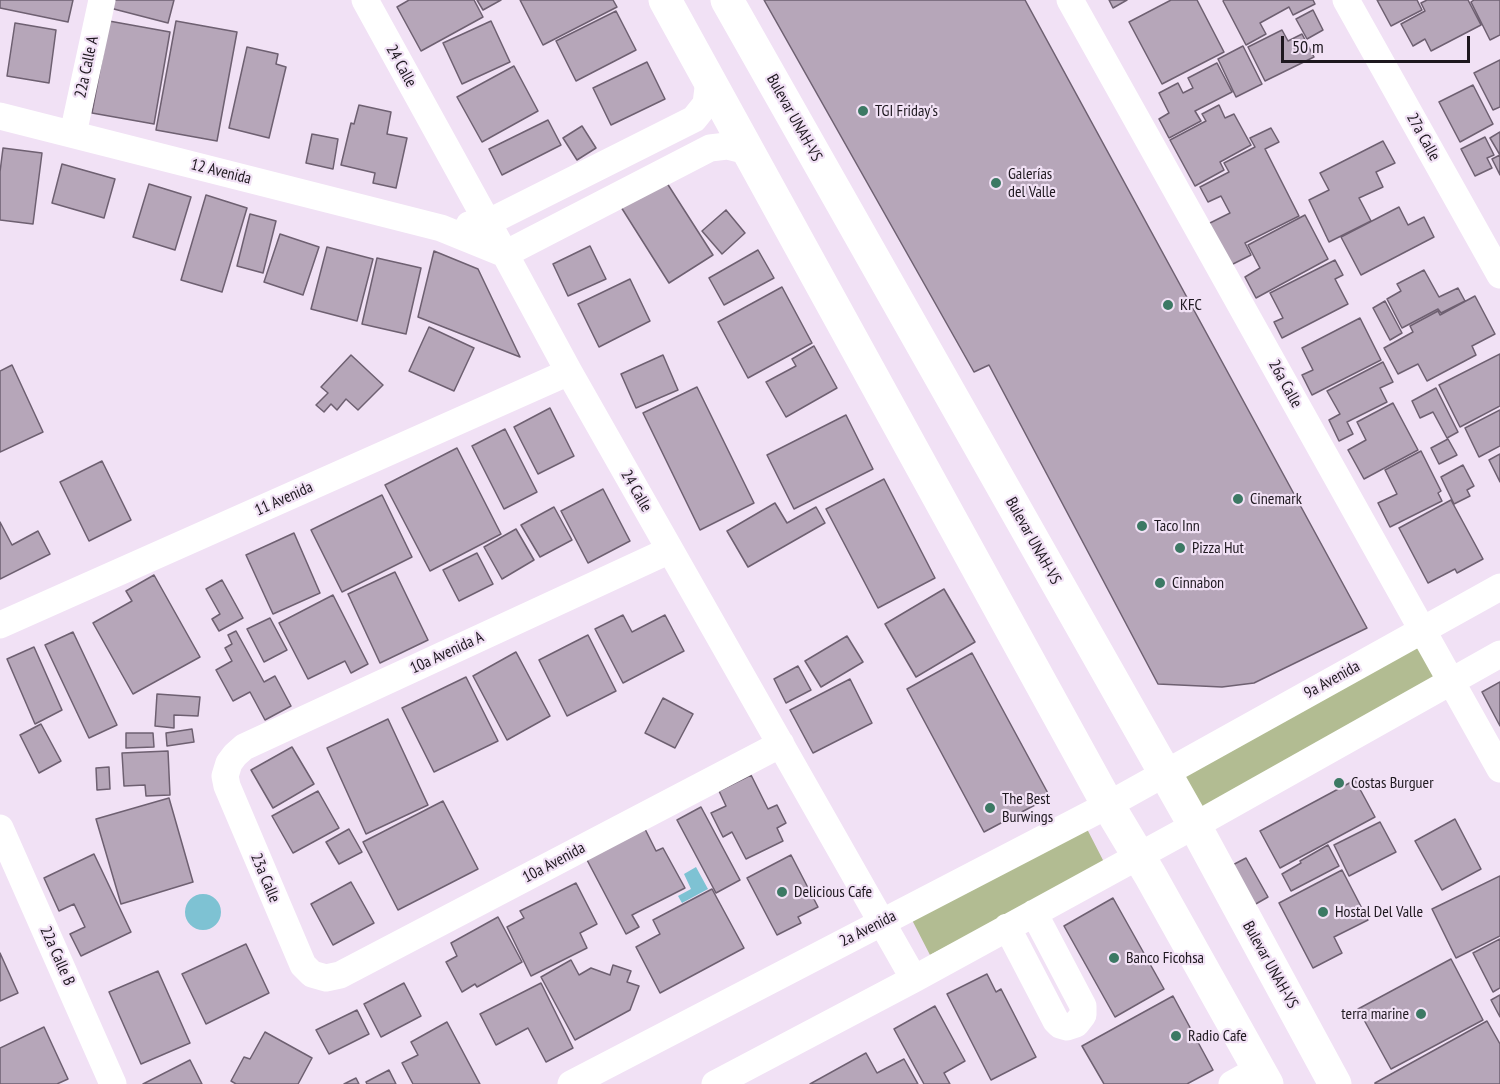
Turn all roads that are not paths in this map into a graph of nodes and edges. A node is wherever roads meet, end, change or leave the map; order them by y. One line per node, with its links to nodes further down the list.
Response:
1 (102, 0): 9 (street, 22a Calle A)
2 (364, 0): 11 (street, 24 Calle)
3 (665, 0): 7 (main road)
4 (727, 0): 25 (main road, Bulevar UNAH-VS)
5 (1070, 0): 19 (street, 26a Calle)
6 (1346, 0): 14 (street, 27a Calle)
7 (709, 80): 10 (main road); 11 (street, 12 Avenida)
8 (0, 116): 9 (street, 12 Avenida)
9 (73, 134): 12 (street, 12 Avenida)
10 (747, 151): 13 (street); 26 (main road)
11 (487, 223): 12 (street, 12 Avenida); 13 (street, 24 Calle)
12 (441, 228): 13 (street, 12 Avenida)
13 (505, 254): 15 (street, 24 Calle)
14 (1500, 275)
15 (569, 372): 16 (street, 24 Calle); 18 (street, 11 Avenida)
16 (670, 550): 22 (street, 24 Calle); 23 (street, 10a Avenida A)
17 (1500, 587): 19 (street, 9a Avenida)
18 (0, 625)
19 (1423, 630): 21 (street, 26a Calle); 25 (street, 9a Avenida)
20 (1500, 654): 21 (street)
21 (1452, 681): 24 (street, 26a Calle); 27 (street)
22 (781, 744): 31 (street, 24 Calle); 33 (street, 10a Avenida)
23 (229, 763): 33 (street, 23a Calle)
24 (1500, 769)
25 (1165, 773): 26 (street, 2a Avenida); 27 (main road, Bulevar UNAH-VS)
26 (1108, 805): 29 (main road); 31 (street, 2a Avenida)
27 (1195, 826): 29 (street); 39 (main road, Bulevar UNAH-VS)
28 (0, 828): 36 (street, 22a Calle B)
29 (1138, 856): 30 (street); 35 (main road)
30 (1034, 913): 32 (street); 32 (street)
31 (882, 922): 34 (street, 24 Calle); 37 (street, 2a Avenida)
32 (1007, 927): 34 (street)
33 (326, 978)
34 (914, 979): 38 (street)
35 (1252, 1079)
36 (113, 1084)
37 (572, 1084)
38 (716, 1084)
39 (1335, 1084)

